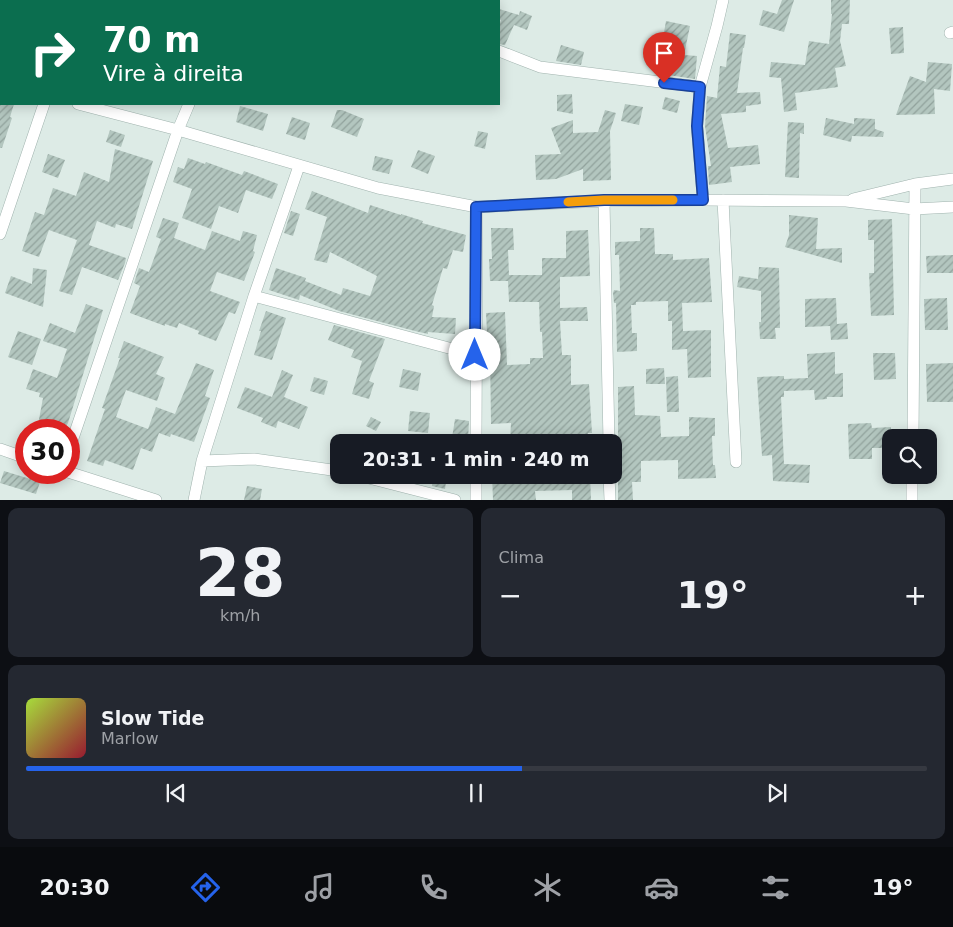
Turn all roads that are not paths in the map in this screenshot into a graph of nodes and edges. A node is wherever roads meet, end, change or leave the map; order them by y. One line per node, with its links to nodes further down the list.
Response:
1 (723, 0): 3 (street)
2 (500, 51): 3 (street)
3 (700, 87): 12 (street)
4 (44, 105): 18 (street)
5 (82, 105): 7 (street)
6 (189, 105): 7 (street)
7 (178, 130): 8 (street); 21 (street)
8 (299, 166): 15 (street); 19 (street)
9 (953, 180): 10 (street)
10 (916, 184): 14 (street); 17 (street)
11 (604, 200): 12 (street); 15 (street); 24 (street)
12 (703, 200): 13 (street)
13 (723, 200): 14 (street); 28 (street)
14 (846, 201): 17 (street)
15 (476, 207): 20 (street)
16 (953, 207): 17 (street)
17 (914, 209): 22 (street)
18 (0, 234)
19 (254, 296): 20 (street); 27 (street)
20 (475, 355): 23 (street)
21 (80, 419)
22 (913, 429)
23 (476, 434)
24 (609, 434)
25 (0, 449): 26 (street)
26 (15, 454)
27 (202, 461): 29 (street); 36 (street)
28 (736, 462)
29 (330, 470)
30 (80, 476): 35 (street)
31 (399, 484): 37 (street)
32 (476, 484): 38 (street)
33 (609, 484): 39 (street)
34 (912, 484): 40 (street)
35 (156, 500)
36 (194, 500)
37 (455, 500)
38 (476, 500)
39 (610, 500)
40 (912, 500)

